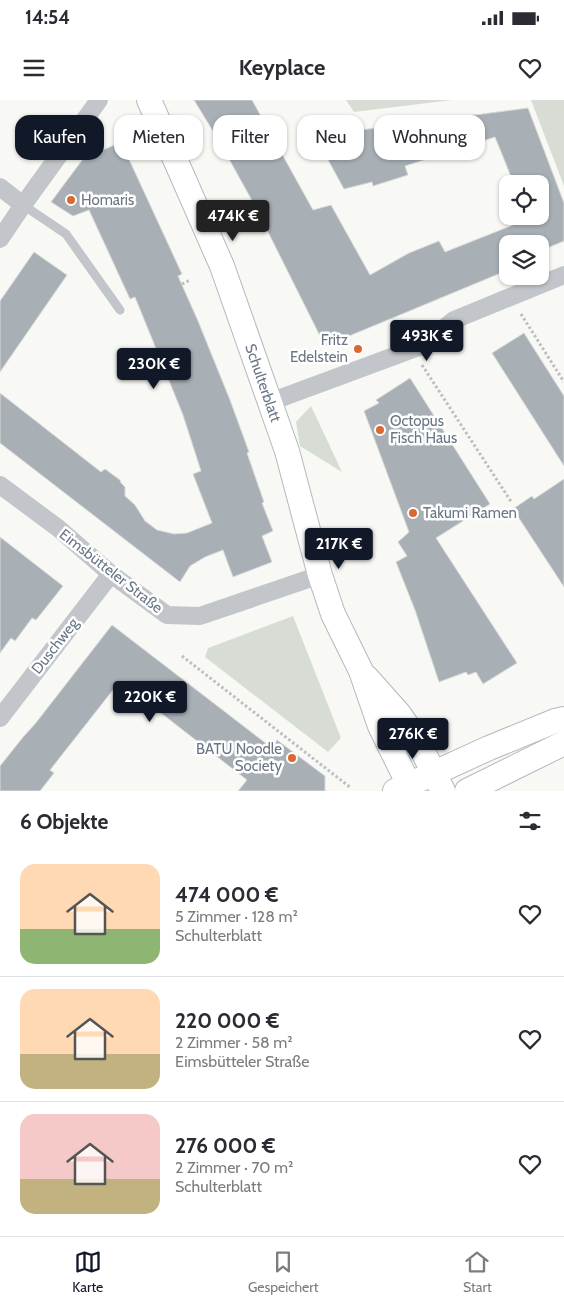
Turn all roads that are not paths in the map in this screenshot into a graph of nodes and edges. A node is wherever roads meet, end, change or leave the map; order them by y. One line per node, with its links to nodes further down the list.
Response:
1 (99, 100): 4 (street)
2 (149, 100): 8 (street, Schulterblatt)
3 (0, 187): 4 (street)
4 (22, 205): 5 (street); 7 (lane)
5 (0, 239)
6 (564, 275): 8 (street)
7 (120, 310)
8 (270, 402): 11 (street, Schulterblatt)
9 (0, 485): 10 (street, Eimsbütteler Straße)
10 (111, 574): 11 (street, Eimsbütteler Straße); 13 (street, Duschweg)
11 (320, 575): 12 (street, Schulterblatt)
12 (361, 671): 16 (street, Schulterblatt); 17 (street, Schulterblatt)
13 (0, 718)
14 (564, 719): 16 (street)
15 (564, 743): 18 (street)
16 (438, 782): 17 (street)
17 (405, 789)
18 (467, 791)

